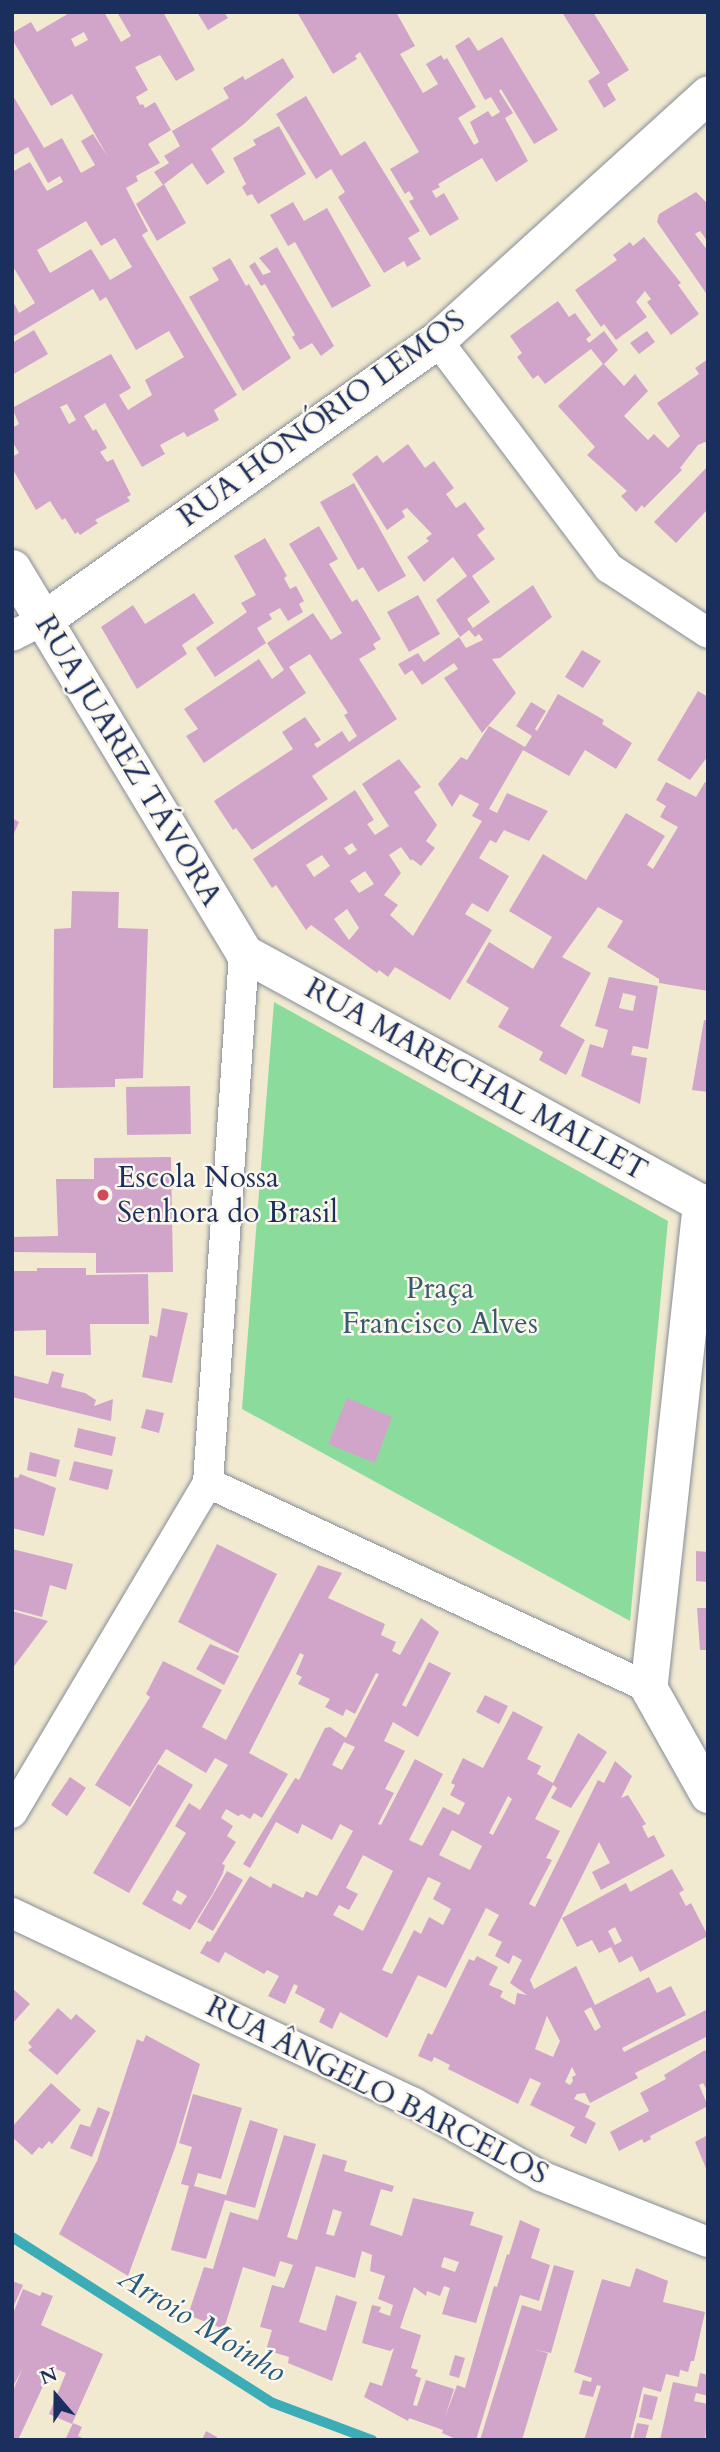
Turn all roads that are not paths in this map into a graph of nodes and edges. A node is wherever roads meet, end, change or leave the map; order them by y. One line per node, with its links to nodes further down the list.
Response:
1 (708, 94): 2 (street, RUA HONÓRIO LEMOS)
2 (437, 340): 4 (street, RUA HONÓRIO LEMOS); 5 (street)
3 (12, 568): 4 (street, RUA JUAREZ TÁVORA)
4 (28, 628): 6 (street, RUA JUAREZ TÁVORA)
5 (708, 633)
6 (244, 953): 7 (street, RUA MARECHAL MALLET); 8 (street)
7 (704, 1203): 9 (street)
8 (208, 1483): 9 (street); 11 (street)
9 (649, 1687): 10 (street)
10 (708, 1794)
11 (12, 1813)
12 (12, 1913): 13 (street, RUA ÂNGELO BARCELOS)
13 (708, 2242)

